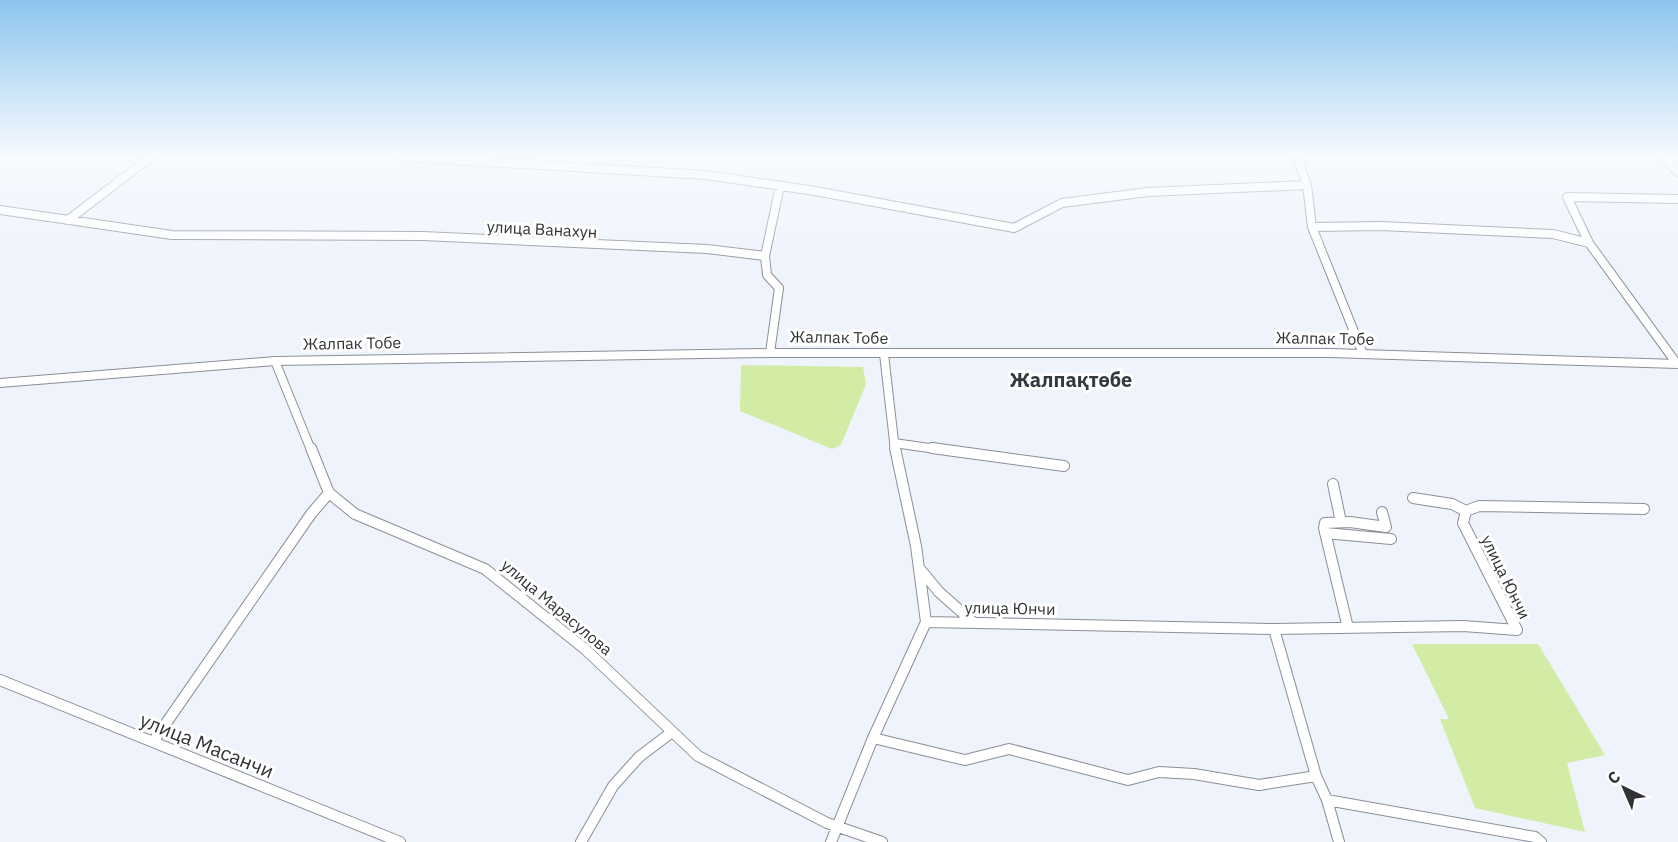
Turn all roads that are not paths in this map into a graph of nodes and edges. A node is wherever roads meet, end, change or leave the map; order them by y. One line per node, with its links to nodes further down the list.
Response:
1 (99, 196): 8 (street)
2 (778, 196): 11 (street)
3 (837, 196): 4 (street)
4 (1110, 196)
5 (1308, 196): 9 (street)
6 (1678, 199): 10 (street)
7 (0, 210): 8 (street, улица Ванахун)
8 (68, 220): 11 (street, улица Ванахун)
9 (1312, 227): 10 (street); 14 (street)
10 (1589, 243): 16 (street)
11 (765, 256): 12 (street)
12 (770, 353): 13 (main road, Жалпак Тобе); 15 (main road, Жалпак Тобе)
13 (884, 354): 14 (main road, Жалпак Тобе); 18 (street)
14 (1363, 354): 16 (main road, Жалпак Тобе)
15 (275, 361): 17 (main road, Жалпак Тобе); 21 (street)
16 (1678, 364)
17 (0, 383)
18 (894, 443): 19 (street); 29 (street)
19 (1064, 466)
20 (1333, 484): 26 (street)
21 (329, 493): 35 (street, улица Марасулова); 37 (street)
22 (1413, 498): 24 (street)
23 (1644, 509): 24 (street)
24 (1466, 511): 32 (street, улица Юнчи)
25 (1382, 512): 26 (street)
26 (1341, 522): 27 (street)
27 (1325, 533): 28 (street); 32 (street)
28 (1391, 539)
29 (920, 569): 30 (street); 31 (street)
30 (926, 621): 31 (street, улица Юнчи); 36 (street)
31 (974, 623): 33 (street, улица Юнчи)
32 (1348, 628): 33 (street, улица Юнчи)
33 (1274, 629): 38 (street)
34 (0, 680): 37 (street, улица Масанчи)
35 (672, 732): 40 (street, улица Марасулова); 42 (street)
36 (873, 738): 38 (street); 40 (street)
37 (153, 742): 41 (street, улица Масанчи)
38 (1316, 776): 39 (street)
39 (1327, 800): 45 (street); 46 (street)
40 (837, 826): 43 (street); 44 (street, улица Марасулова)
41 (400, 842)
42 (581, 842)
43 (831, 842)
44 (882, 842)
45 (1340, 842)
46 (1541, 842)

